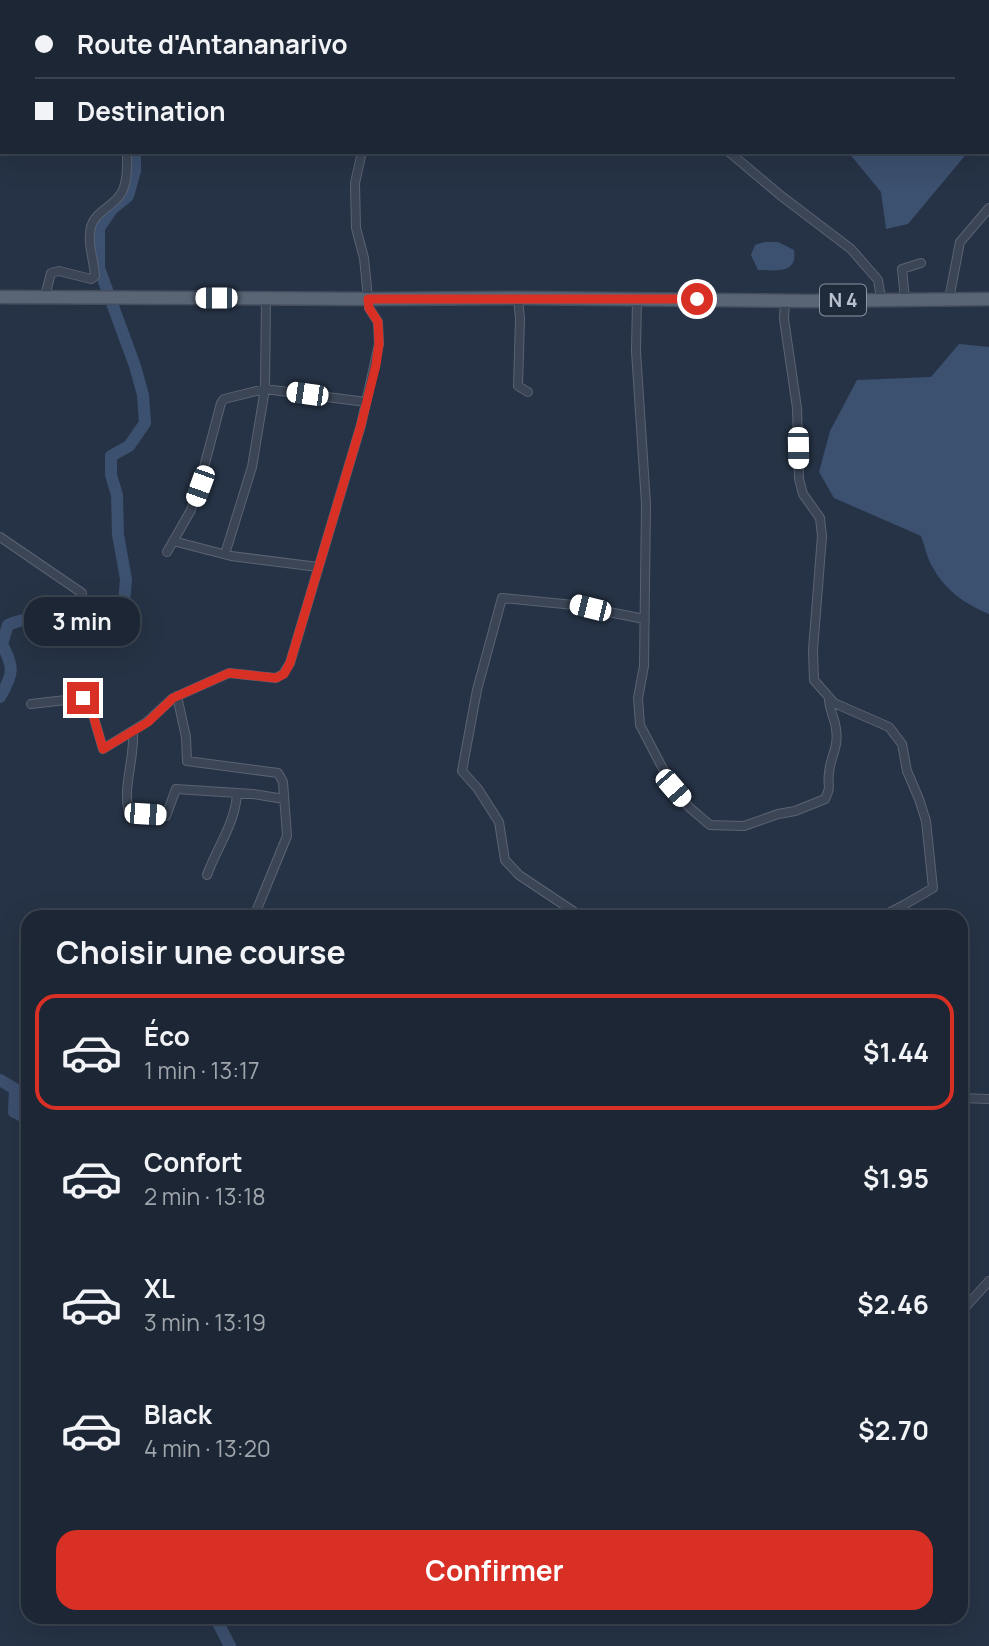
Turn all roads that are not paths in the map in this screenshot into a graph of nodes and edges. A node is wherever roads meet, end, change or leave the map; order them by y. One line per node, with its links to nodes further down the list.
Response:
1 (127, 154): 6 (street)
2 (362, 154): 11 (street)
3 (731, 154): 10 (street)
4 (989, 208): 13 (street)
5 (921, 264): 12 (street)
6 (45, 296): 7 (main road, N 4); 8 (main road, N 4)
7 (0, 297)
8 (266, 297): 11 (main road, N 4); 17 (street)
9 (518, 298): 11 (main road, N 4); 15 (main road, N 4); 18 (street)
10 (881, 298): 12 (main road, N 4); 16 (main road, N 4)
11 (368, 299): 19 (street)
12 (905, 299): 13 (main road, N 4)
13 (949, 299): 14 (main road, N 4)
14 (989, 299)
15 (637, 300): 16 (main road, N 4); 26 (street)
16 (785, 300): 28 (street)
17 (265, 388): 19 (street); 21 (street); 23 (street)
18 (528, 392)
19 (366, 402): 24 (street)
20 (0, 537): 25 (street)
21 (173, 541): 22 (street); 23 (street)
22 (167, 552)
23 (225, 554): 24 (street)
24 (318, 567): 27 (street)
25 (82, 593)
26 (644, 619): 28 (street); 36 (street)
27 (177, 696): 30 (street); 32 (street)
28 (829, 697): 34 (street)
29 (31, 704): 30 (street)
30 (134, 731): 31 (street)
31 (237, 794): 32 (street); 33 (street)
32 (284, 799): 35 (street)
33 (207, 876)
34 (904, 905): 37 (street); 38 (street)
35 (257, 910)
36 (572, 910)
37 (894, 910)
38 (902, 910)
39 (968, 1098): 40 (street)
40 (989, 1099)
41 (989, 1281): 42 (street)
42 (968, 1304)

